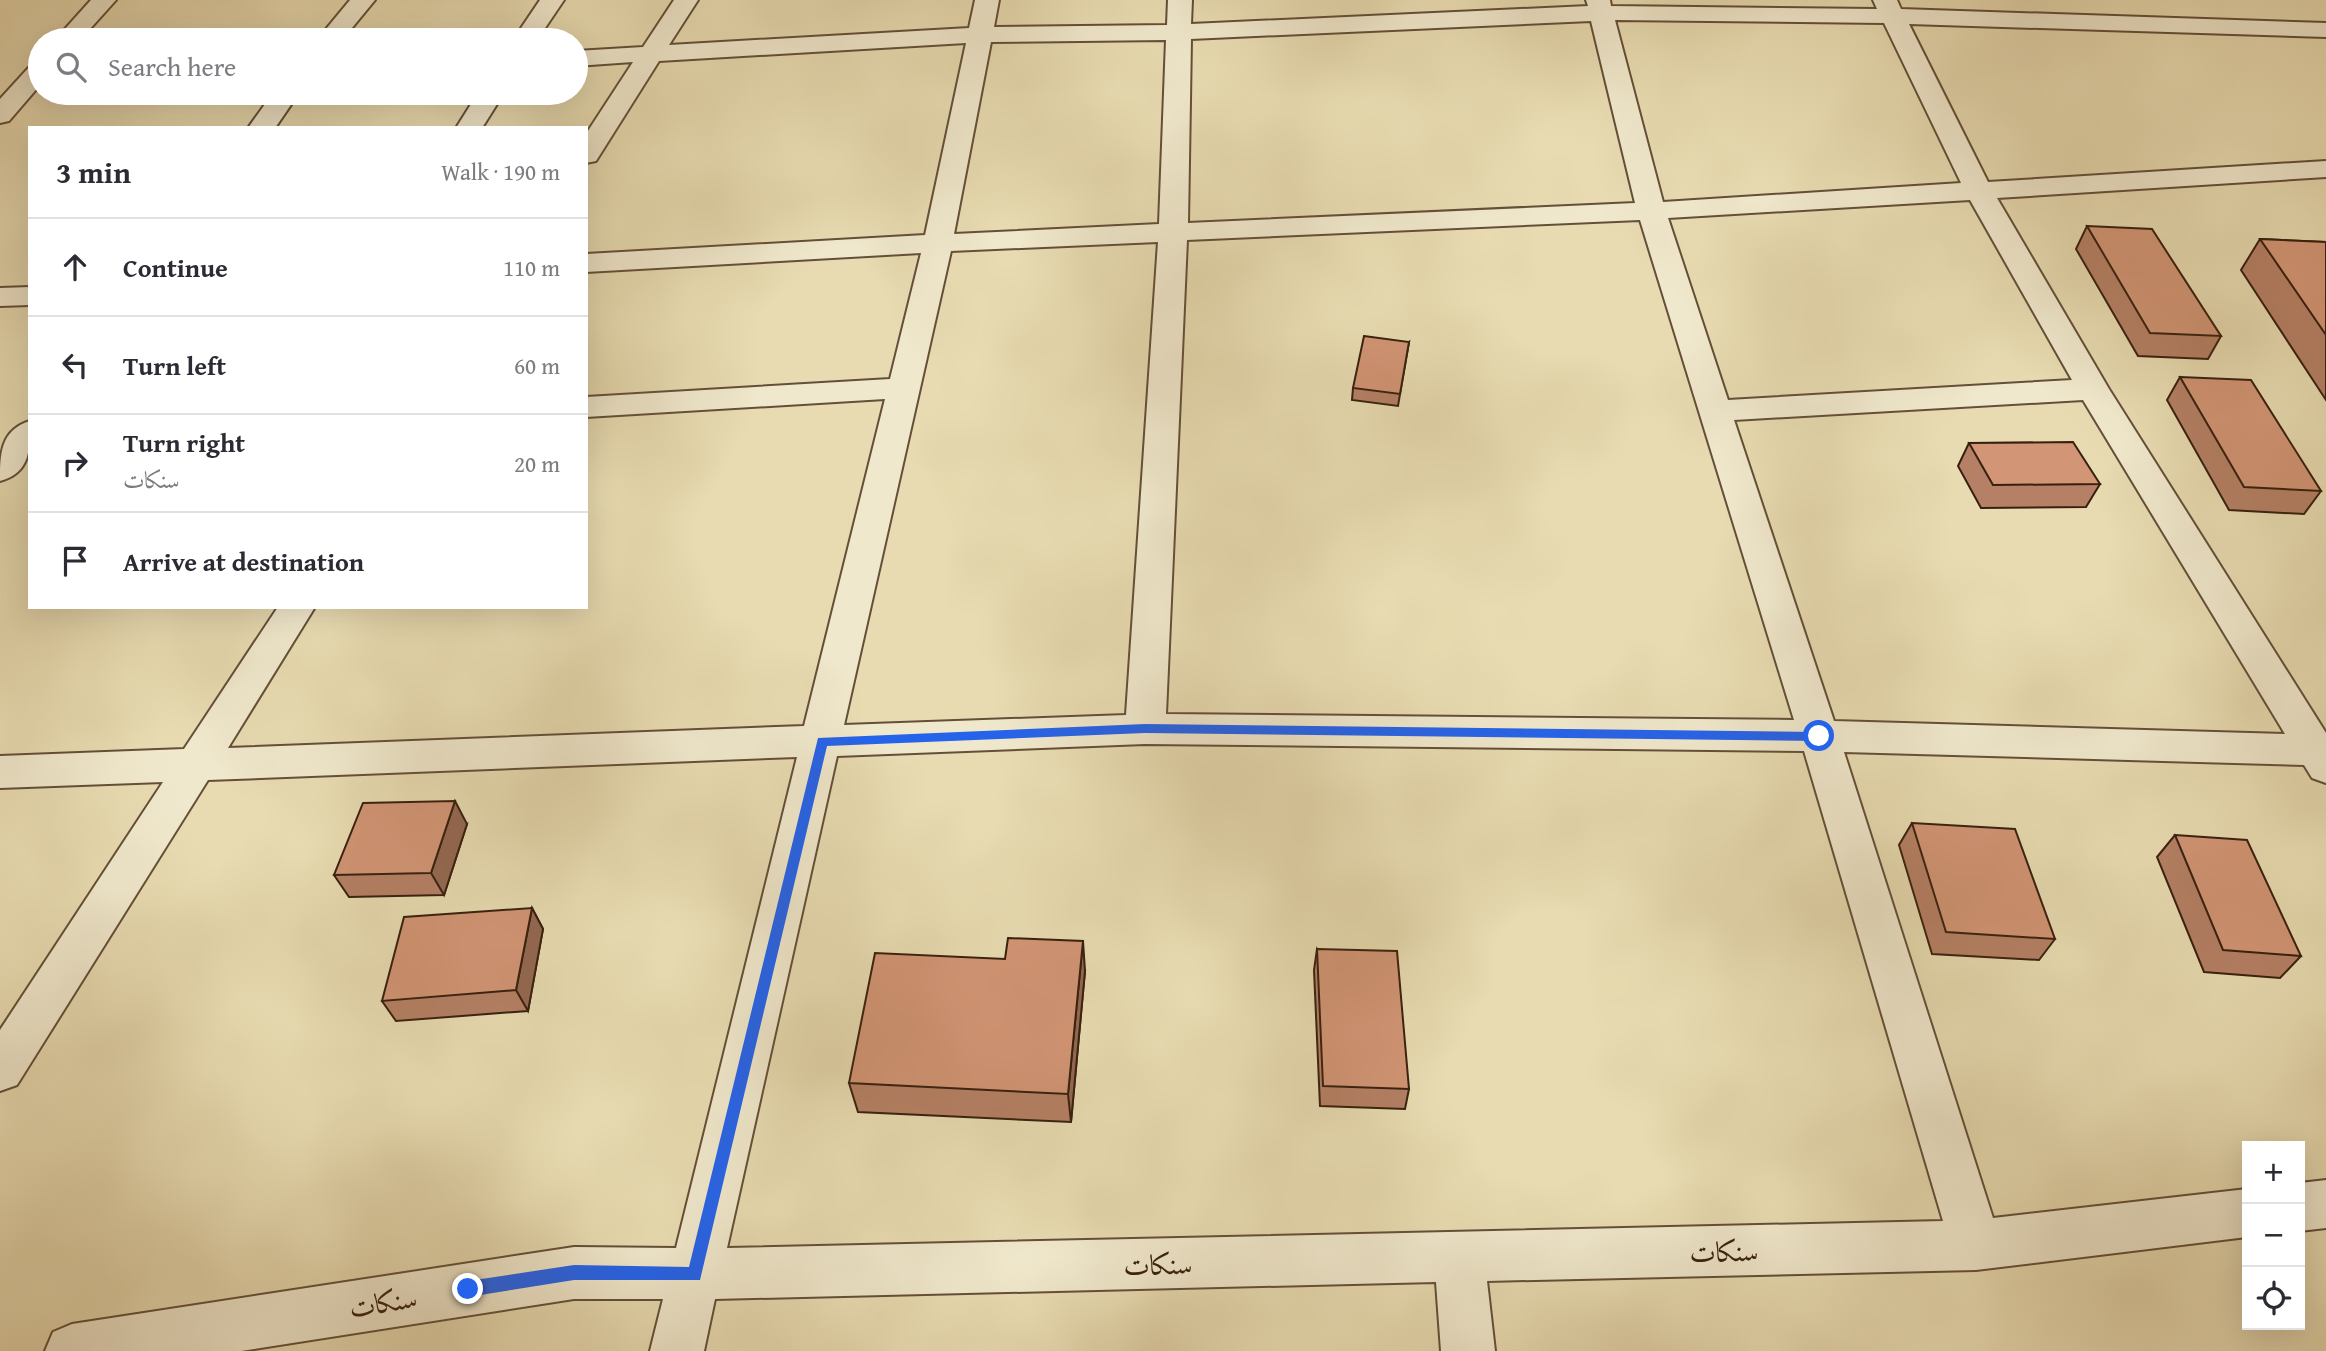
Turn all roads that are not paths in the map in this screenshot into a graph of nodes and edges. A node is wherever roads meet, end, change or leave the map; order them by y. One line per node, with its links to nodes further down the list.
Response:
1 (104, 0): 11 (street)
2 (363, 0): 12 (street)
3 (552, 0): 13 (street)
4 (686, 0): 16 (street)
5 (1180, 0): 15 (street)
6 (2189, 0): 10 (street)
7 (1601, 7): 8 (street); 15 (street); 29 (street)
8 (1890, 8): 10 (street); 28 (street)
9 (983, 17): 15 (street); 16 (street); 31 (street)
10 (2211, 27): 14 (street)
11 (78, 28)
12 (338, 28)
13 (533, 28)
14 (2326, 30)
15 (1180, 32): 30 (street)
16 (652, 53): 17 (street); 26 (street)
17 (588, 57)
18 (28, 80): 19 (street)
19 (0, 85)
20 (28, 87): 23 (street)
21 (277, 105): 24 (street)
22 (483, 105): 25 (street)
23 (0, 114)
24 (262, 126)
25 (470, 126)
26 (588, 152)
27 (2326, 169): 28 (street)
28 (1979, 191): 29 (street); 36 (street)
29 (1651, 211): 30 (street); 38 (street)
30 (1173, 235): 31 (street); 42 (street)
31 (938, 243): 32 (street); 35 (street)
32 (588, 262)
33 (28, 296): 34 (street)
34 (0, 298)
35 (904, 388): 37 (street); 44 (street)
36 (2093, 389): 38 (street); 45 (street)
37 (588, 407)
38 (1714, 411): 43 (street)
39 (28, 436): 40 (street)
40 (0, 470)
41 (297, 609): 46 (street)
42 (1145, 729): 43 (street); 44 (street)
43 (1819, 736): 45 (street); 52 (street)
44 (822, 741): 46 (street); 54 (street)
45 (2323, 755)
46 (197, 765): 47 (street); 48 (street)
47 (0, 772)
48 (0, 1070)
49 (2326, 1204): 50 (street)
50 (2305, 1206)
51 (2242, 1214): 52 (street, سنكات)
52 (1976, 1245): 53 (street, سنكات)
53 (1459, 1257): 54 (street, سنكات); 57 (street)
54 (694, 1274): 55 (street, سنكات); 56 (street)
55 (72, 1351)
56 (677, 1351)
57 (1468, 1351)

